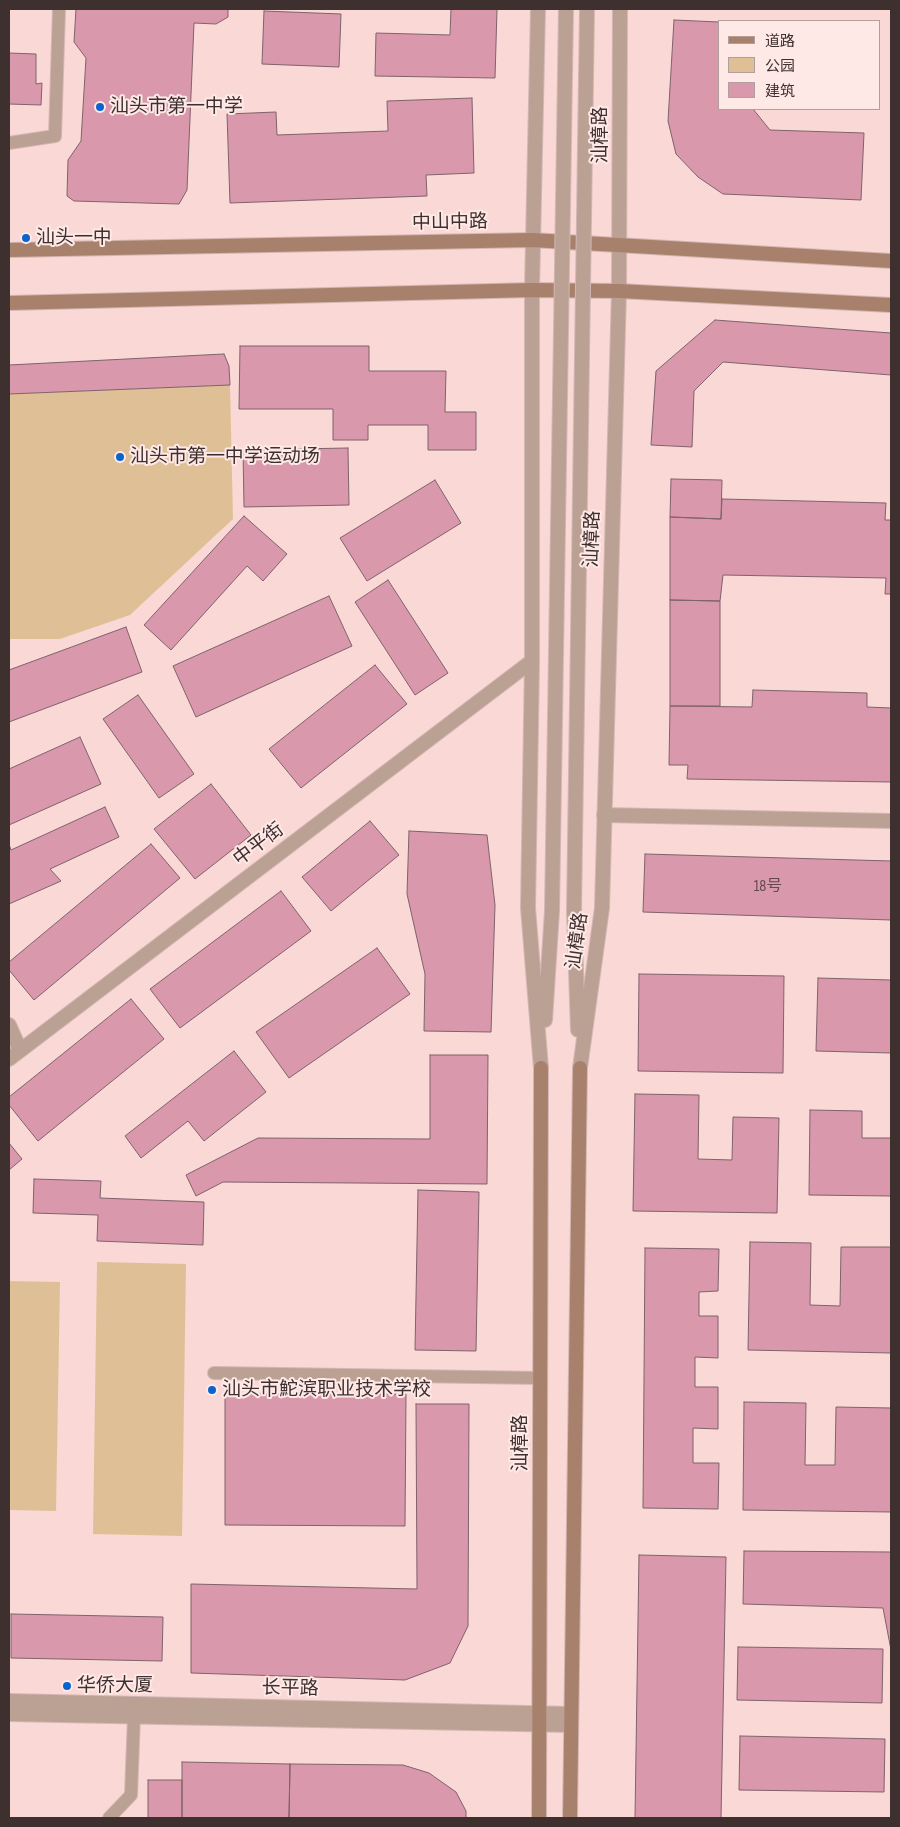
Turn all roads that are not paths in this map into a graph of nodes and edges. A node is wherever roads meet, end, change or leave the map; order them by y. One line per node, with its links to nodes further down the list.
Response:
1 (59, 9): 6 (lane)
2 (538, 9): 7 (street, 汕樟路)
3 (566, 9): 21 (street, 汕樟路, bridge)
4 (587, 9): 22 (street, 汕樟路, bridge)
5 (620, 9): 8 (street, 汕樟路)
6 (9, 143)
7 (532, 240): 8 (main road, 中山中路); 9 (main road, 中山中路); 11 (street, 汕樟路)
8 (620, 245): 10 (main road, 中山中路); 12 (street, 汕樟路)
9 (9, 250)
10 (891, 261)
11 (532, 290): 12 (main road); 13 (main road); 15 (street, 汕樟路)
12 (619, 291): 14 (main road); 16 (street, 汕樟路)
13 (9, 303)
14 (891, 305)
15 (532, 661): 19 (street, 中平街); 21 (street, 汕樟路)
16 (604, 815): 17 (street); 22 (street, 汕樟路)
17 (891, 821)
18 (9, 1025): 19 (street)
19 (20, 1050): 20 (street, 中平街)
20 (9, 1059)
21 (541, 1068): 24 (main road, 汕樟路)
22 (580, 1068): 28 (main road, 汕樟路)
23 (214, 1373): 24 (lane)
24 (540, 1378): 29 (main road, 汕樟路)
25 (9, 1700): 29 (street, 长平路)
26 (9, 1714): 27 (street, 长平路)
27 (134, 1716): 29 (street, 长平路); 30 (lane)
28 (570, 1719): 29 (street, 长平路); 32 (main road, 汕樟路)
29 (539, 1720): 31 (main road, 汕樟路)
30 (109, 1818)
31 (539, 1818)
32 (570, 1818)

